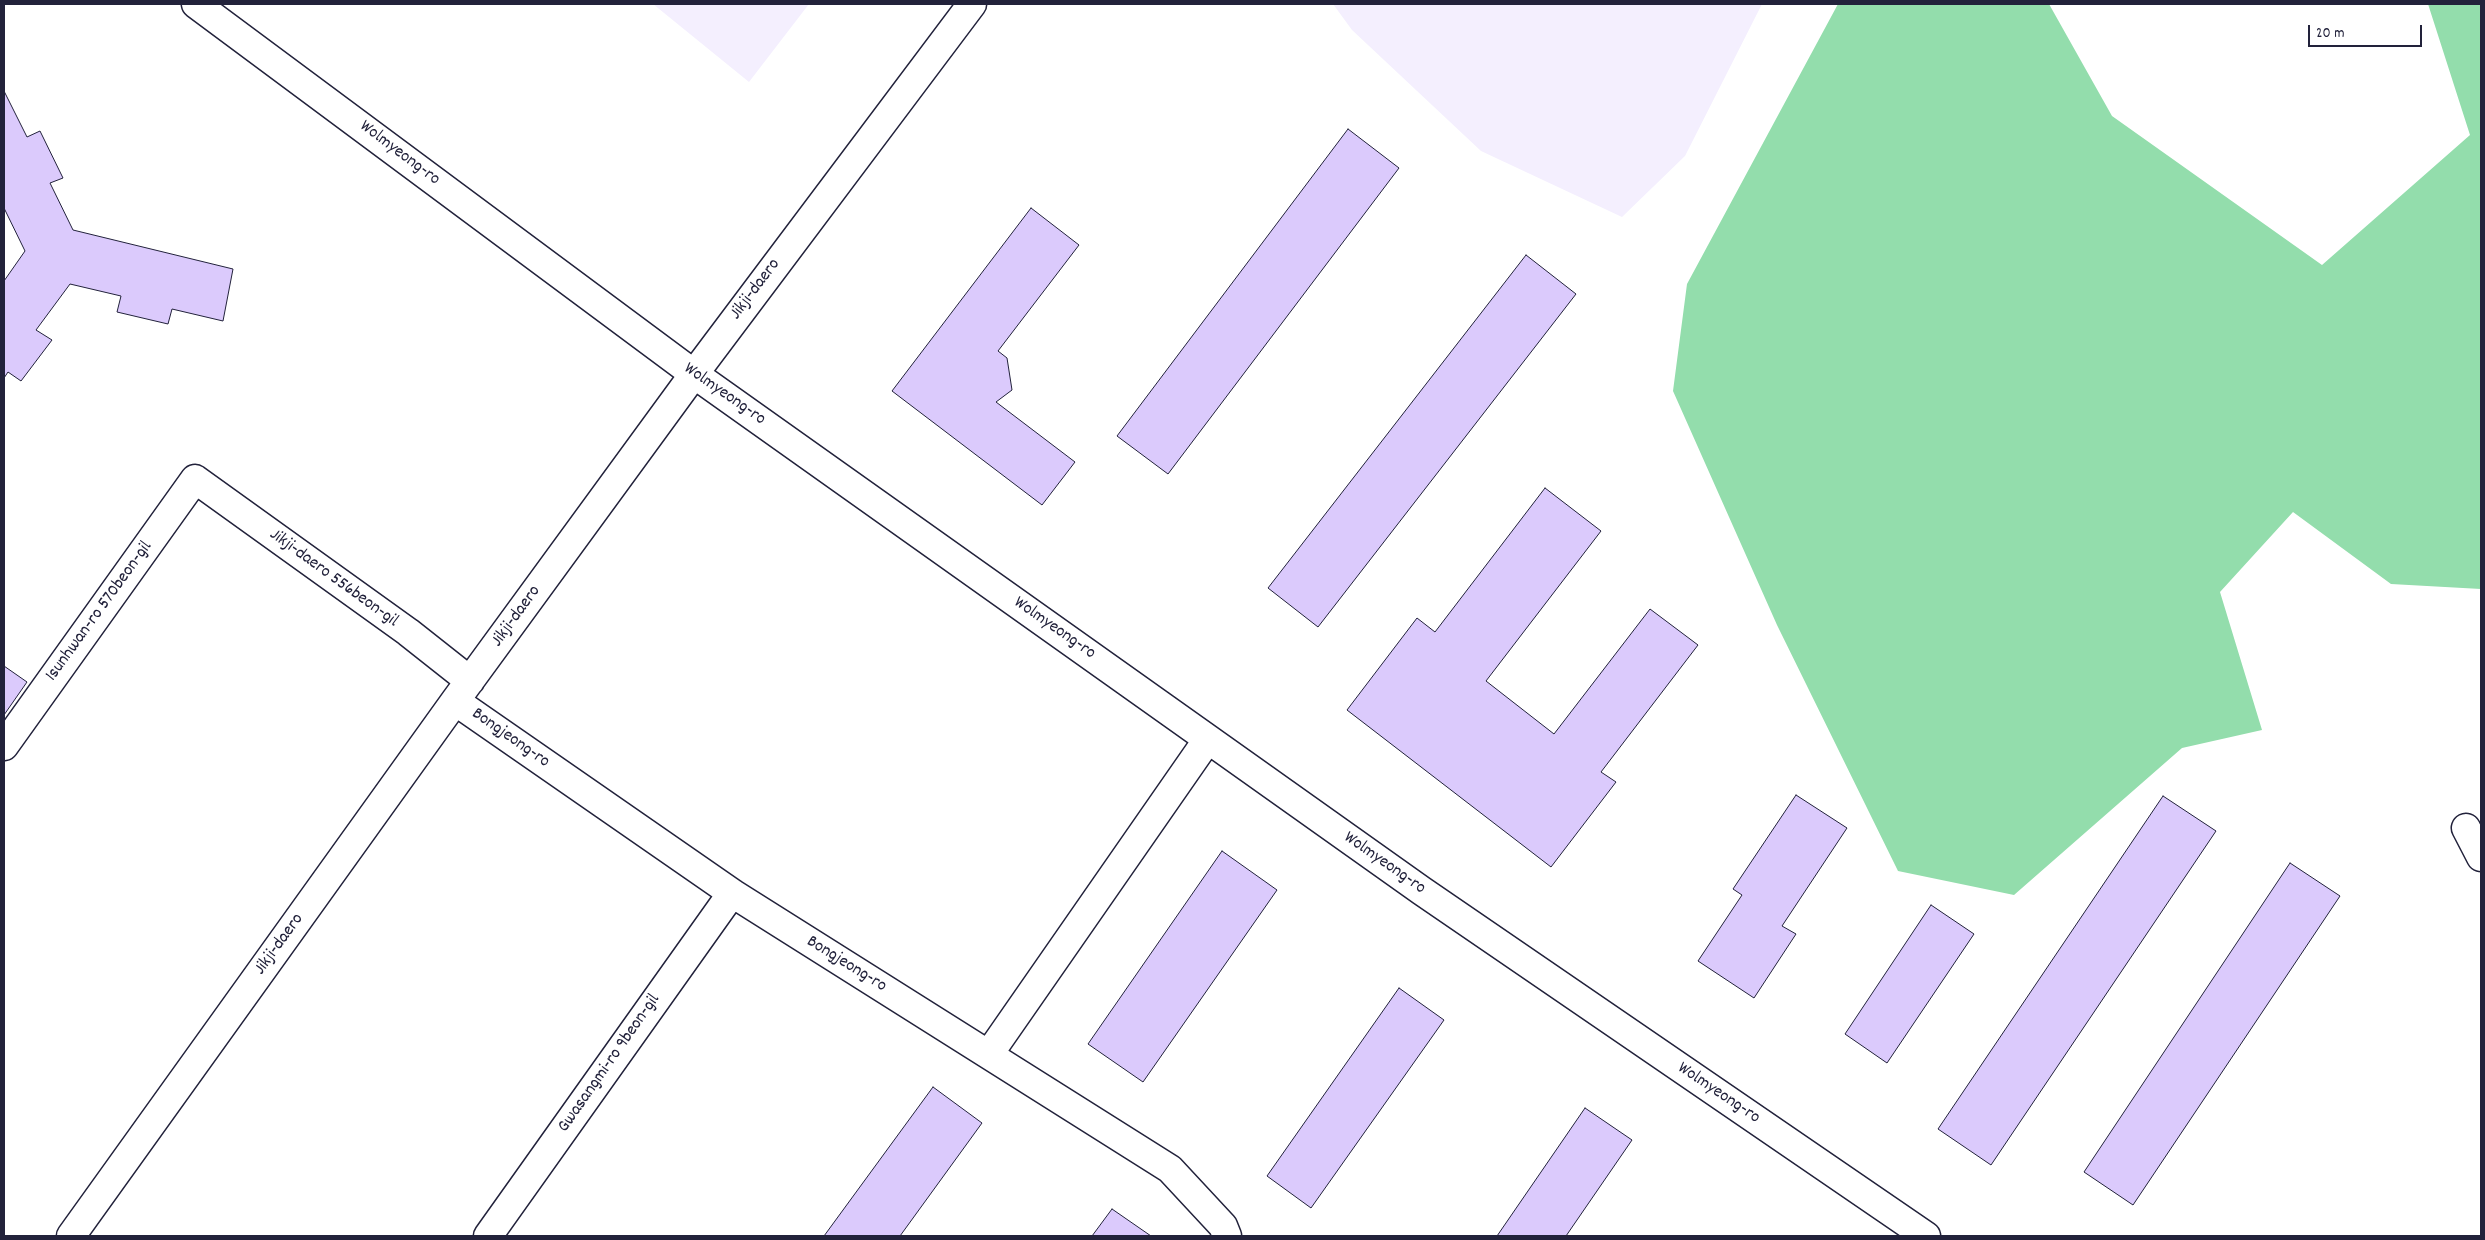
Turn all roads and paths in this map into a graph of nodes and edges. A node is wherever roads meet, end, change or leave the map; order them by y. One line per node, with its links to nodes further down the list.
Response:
1 (196, 4): 3 (street, Wolmyeong-ro)
2 (972, 4): 3 (street, Jikji-daero)
3 (694, 374): 5 (street, Jikji-daero); 6 (street, Wolmyeong-ro)
4 (195, 479): 5 (street, Jikji-daero 556beon-gil); 7 (street, 1sunhwan-ro 570beon-gil)
5 (462, 691): 10 (street, Bongjeong-ro); 12 (street, Jikji-daero)
6 (1208, 738): 11 (street); 15 (street, Wolmyeong-ro)
7 (4, 746)
8 (2466, 828): 9 (street)
9 (2481, 857)
10 (732, 892): 11 (street, Bongjeong-ro); 13 (street, Gwasangmi-ro 9beon-gil)
11 (988, 1054): 14 (street, Bongjeong-ro)
12 (71, 1236)
13 (488, 1236)
14 (1227, 1236)
15 (1926, 1236)

